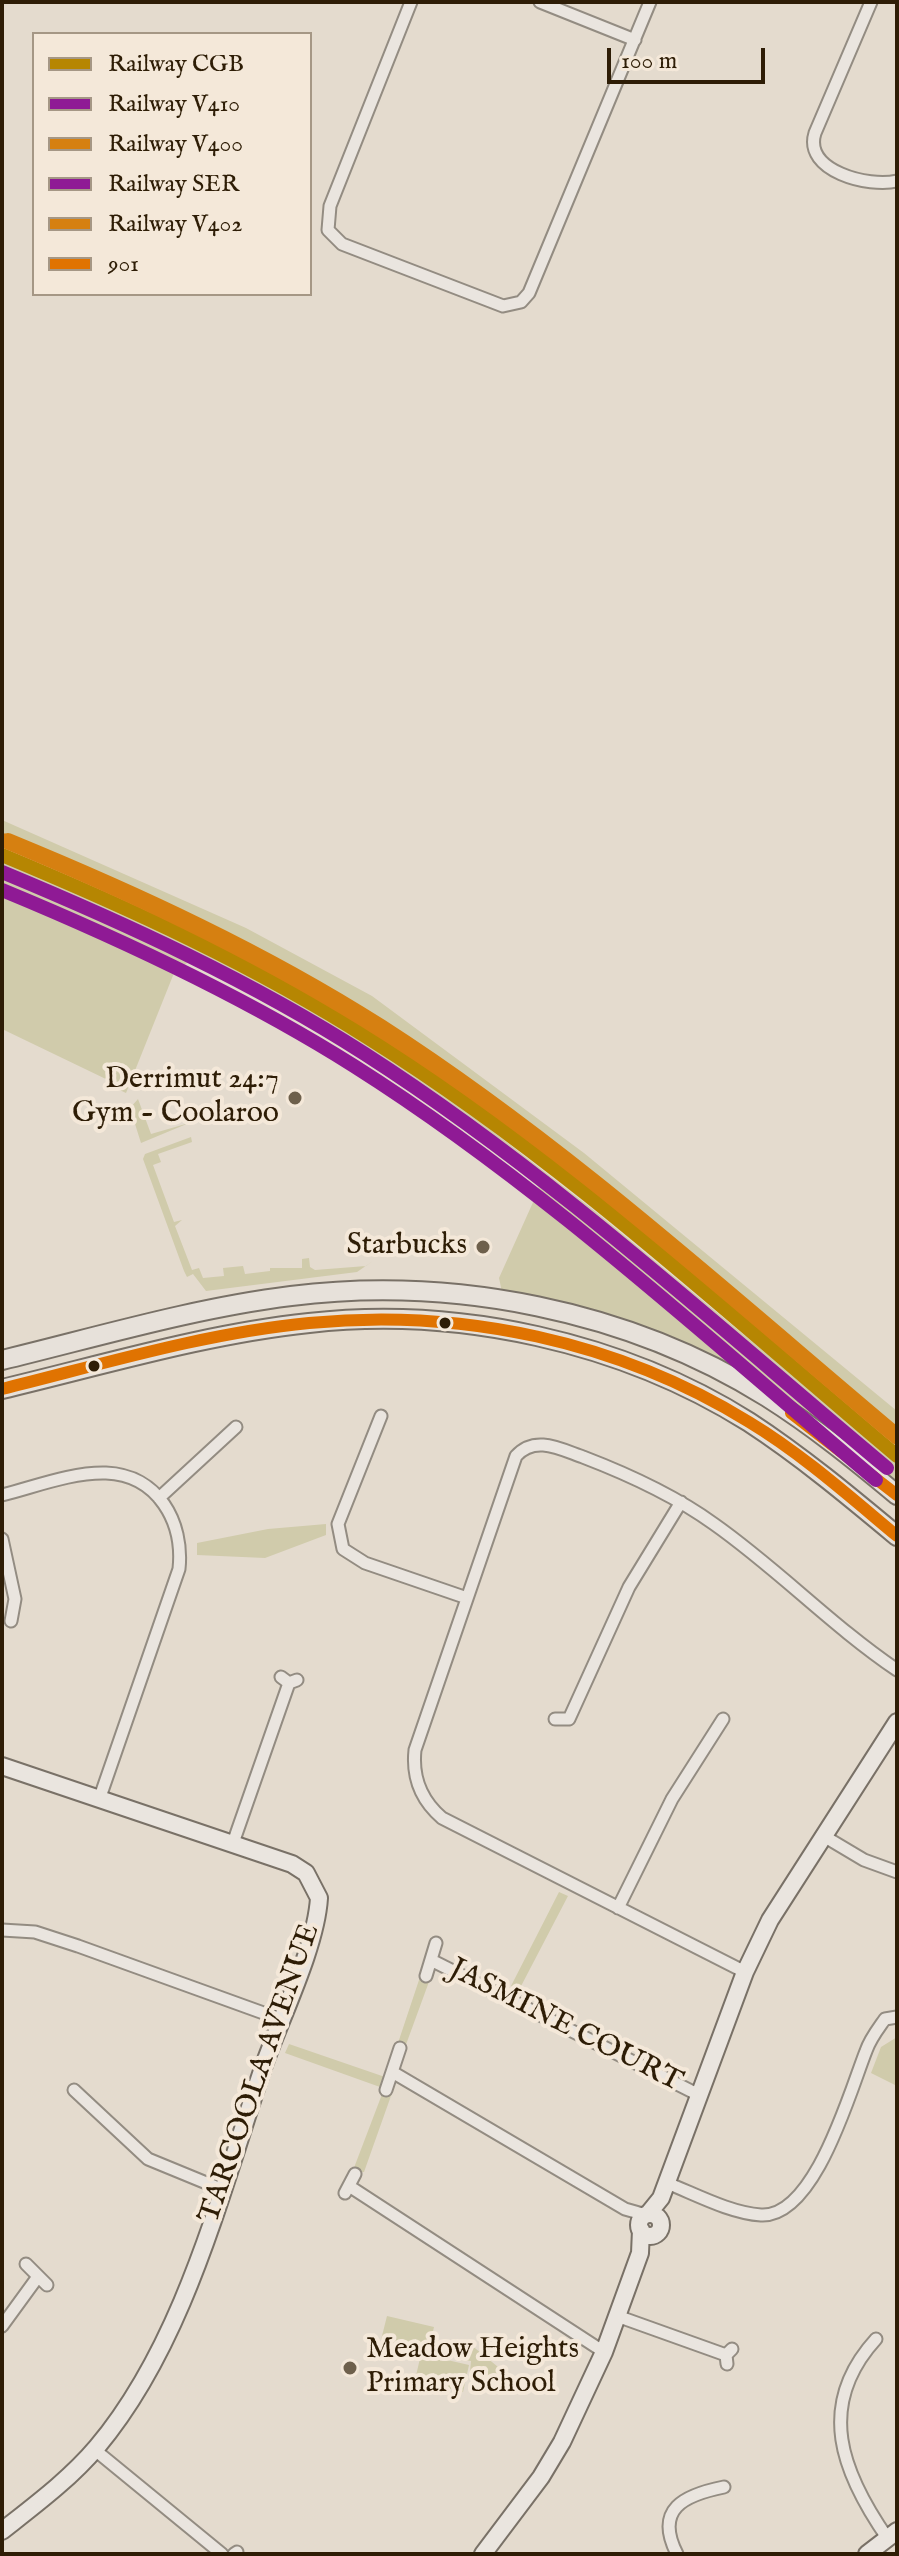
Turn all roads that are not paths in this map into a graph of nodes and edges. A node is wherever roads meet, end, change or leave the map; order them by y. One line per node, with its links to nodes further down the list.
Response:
1 (411, 2): 5 (street)
2 (540, 2): 5 (street)
3 (650, 2): 5 (street)
4 (871, 2): 6 (street)
5 (635, 40)
6 (897, 181)
7 (175, 1319): 8 (main road); 9 (main road); 14 (main road)
8 (182, 1346): 10 (main road); 17 (main road)
9 (2, 1360)
10 (2, 1389)
11 (382, 1414): 19 (street)
12 (238, 1427): 15 (street)
13 (2, 1495): 15 (street)
14 (897, 1495)
15 (159, 1498): 27 (street)
16 (681, 1502): 19 (street); 21 (street); 24 (street)
17 (897, 1536)
18 (2, 1539): 20 (street)
19 (467, 1598): 31 (street)
20 (11, 1621)
21 (897, 1670)
22 (289, 1680): 29 (street)
23 (725, 1716): 31 (street)
24 (555, 1719)
25 (897, 1722): 28 (street)
26 (2, 1766): 27 (street, TARCOOLA AVENUE)
27 (100, 1797): 29 (street, TARCOOLA AVENUE)
28 (822, 1835): 30 (street); 35 (street)
29 (233, 1843): 38 (street, TARCOOLA AVENUE)
30 (897, 1872)
31 (618, 1908): 35 (street)
32 (2, 1930): 38 (street)
33 (436, 1943): 34 (street, JASMINE COURT)
34 (431, 1960): 36 (street, JASMINE COURT); 43 (street, JASMINE COURT)
35 (745, 1972): 43 (street)
36 (426, 1976)
37 (897, 2017): 46 (street)
38 (280, 2019): 45 (street, TARCOOLA AVENUE)
39 (400, 2048): 40 (street)
40 (394, 2073): 42 (street); 47 (street)
41 (72, 2088): 45 (street)
42 (386, 2090)
43 (699, 2095): 46 (street)
44 (355, 2174): 52 (street)
45 (221, 2189): 54 (street, TARCOOLA AVENUE)
46 (664, 2190): 47 (street)
47 (648, 2224): 49 (street)
48 (26, 2264): 50 (street)
49 (617, 2316): 52 (street); 53 (street)
50 (2, 2326)
51 (876, 2339): 57 (street)
52 (604, 2352): 59 (street)
53 (728, 2356)
54 (95, 2450): 56 (street, TARCOOLA AVENUE); 58 (street)
55 (724, 2487): 60 (street)
56 (2, 2531)
57 (893, 2535): 61 (street)
58 (222, 2554)
59 (483, 2554)
60 (677, 2554)
61 (867, 2554)

